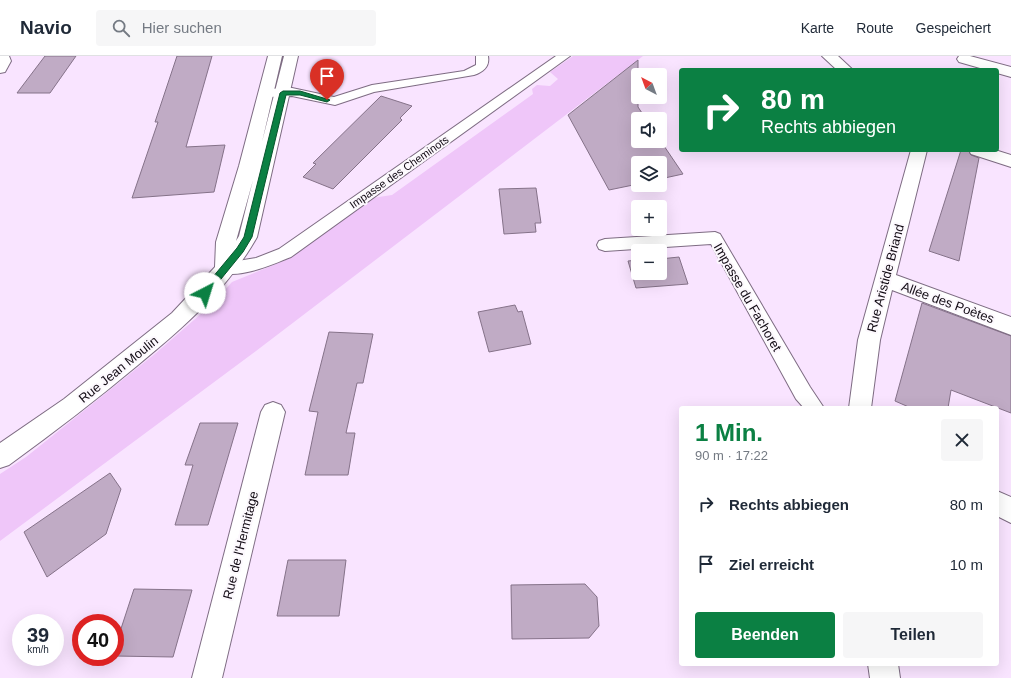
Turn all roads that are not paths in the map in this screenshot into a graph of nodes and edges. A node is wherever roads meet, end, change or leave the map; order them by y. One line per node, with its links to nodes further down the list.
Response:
1 (2, 56): 7 (street)
2 (482, 56): 12 (lane)
3 (564, 56): 19 (lane, Impasse des Cheminots)
4 (829, 56): 8 (street)
5 (288, 61): 12 (street, Rue Jean Moulin); 12 (street, Rue Jean Moulin)
6 (963, 62): 9 (street)
7 (0, 68)
8 (844, 68)
9 (992, 68)
10 (999, 70): 11 (street)
11 (1011, 72)
12 (275, 93): 13 (street, Rue Jean Moulin); 14 (street, Rue Jean Moulin)
13 (274, 144): 14 (lane); 19 (street, Rue Jean Moulin)
14 (252, 145): 19 (street, Rue Jean Moulin)
15 (918, 152): 20 (street, Rue Aristide Briand)
16 (983, 152): 17 (street)
17 (1011, 161)
18 (605, 245): 22 (lane, Impasse du Fachoret)
19 (225, 268): 25 (street, Rue Jean Moulin)
20 (885, 279): 21 (street, Allée des Poètes); 23 (street, Rue Aristide Briand)
21 (1011, 326)
22 (813, 406)
23 (860, 406)
24 (273, 412): 29 (street, Rue de l'Hermitage)
25 (0, 457)
26 (999, 504): 27 (street)
27 (1011, 510)
28 (883, 666): 30 (street)
29 (207, 678)
30 (884, 678)

